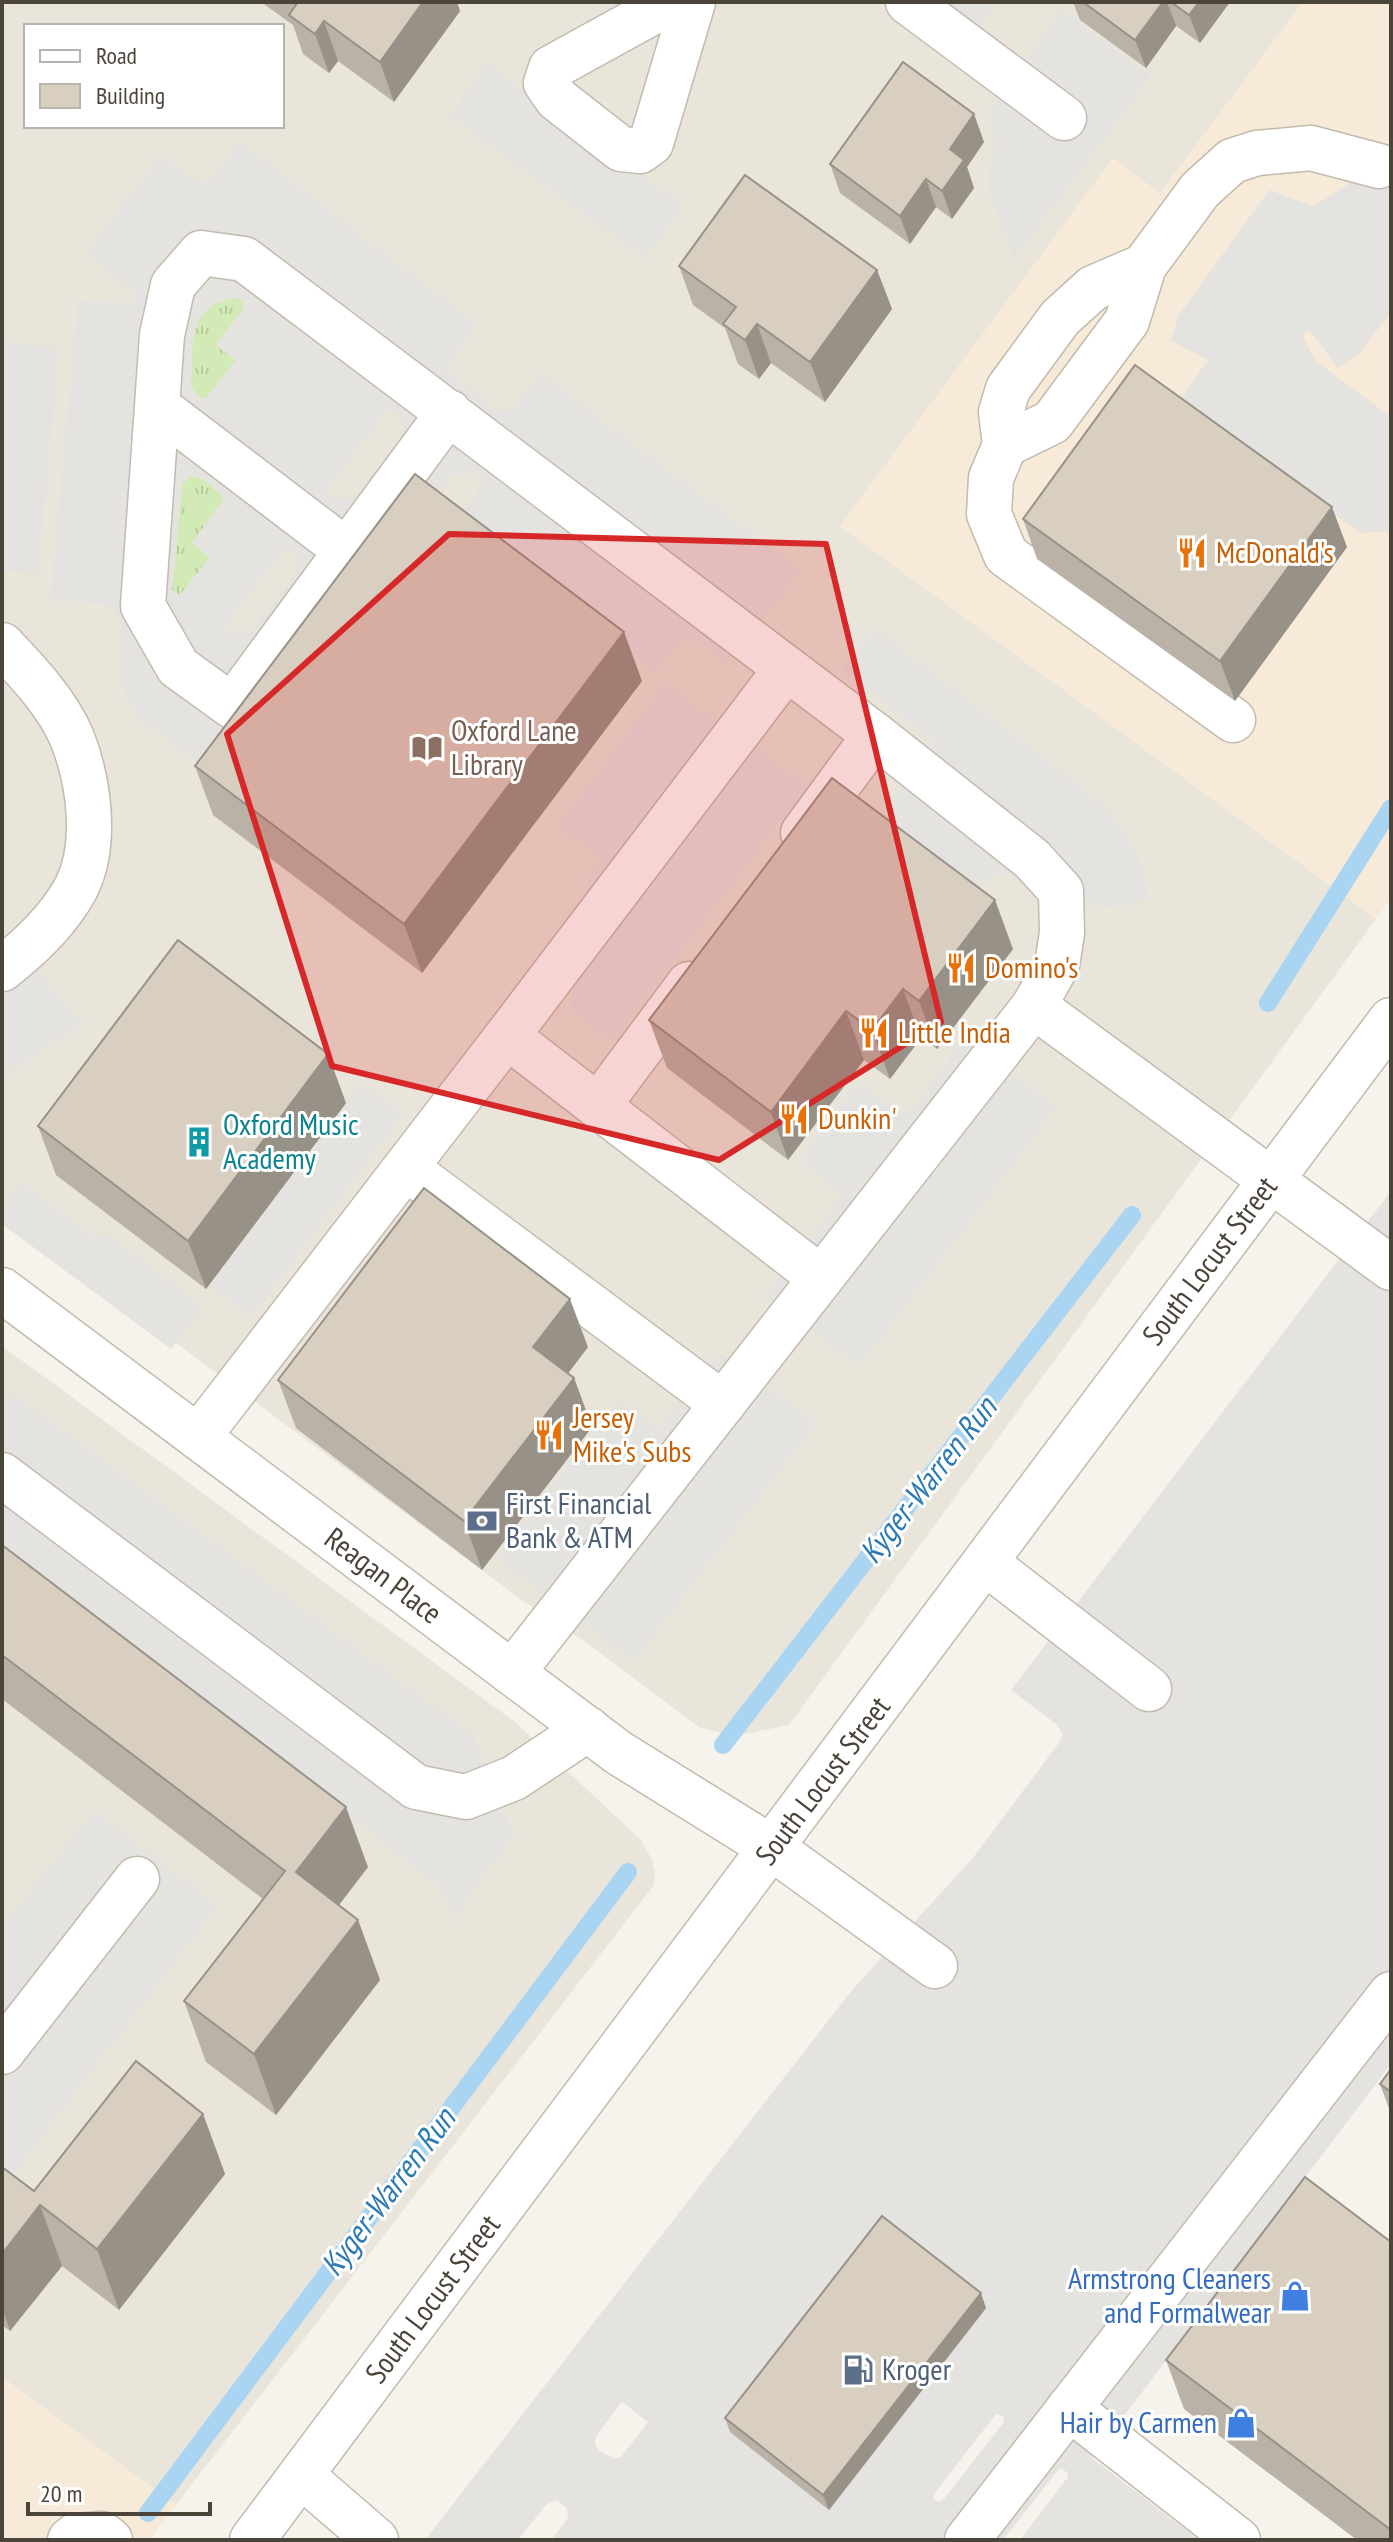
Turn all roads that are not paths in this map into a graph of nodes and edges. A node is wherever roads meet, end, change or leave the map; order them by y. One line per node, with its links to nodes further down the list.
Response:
1 (671, 2): 2 (street)
2 (693, 2)
3 (908, 2): 4 (street)
4 (1064, 118)
5 (1379, 166): 11 (street)
6 (158, 407): 7 (street); 8 (street); 8 (street)
7 (449, 412): 8 (street); 10 (street)
8 (347, 551)
9 (2, 645): 15 (street)
10 (786, 669): 12 (street); 18 (street)
11 (1233, 720)
12 (875, 735): 13 (street); 16 (street)
13 (777, 866)
14 (711, 955): 19 (street)
15 (2, 969)
16 (1034, 1006): 21 (street); 23 (street)
17 (1391, 1020): 21 (street, South Locust Street)
18 (507, 1036): 19 (street); 20 (street)
19 (598, 1106): 23 (street)
20 (406, 1168): 25 (street); 26 (street)
21 (1270, 1180): 22 (street); 28 (street, South Locust Street)
22 (1391, 1268)
23 (821, 1278): 25 (street)
24 (2, 1290): 26 (street, Reagan Place)
25 (723, 1404): 29 (street)
26 (198, 1437): 29 (street, Reagan Place)
27 (2, 1475): 31 (street)
28 (986, 1563): 30 (street); 32 (street, South Locust Street)
29 (512, 1673): 31 (street, Reagan Place)
30 (1149, 1689)
31 (588, 1729): 32 (street, Reagan Place)
32 (772, 1848): 34 (street, Reagan Place); 38 (street, South Locust Street)
33 (137, 1879): 36 (street)
34 (935, 1966)
35 (1391, 1994): 37 (street)
36 (2, 2052)
37 (1069, 2408): 43 (street); 44 (street)
38 (302, 2476): 41 (street, South Locust Street); 42 (street)
39 (70, 2540): 40 (street)
40 (110, 2540)
41 (252, 2540)
42 (376, 2540)
43 (967, 2540)
44 (1238, 2540)

